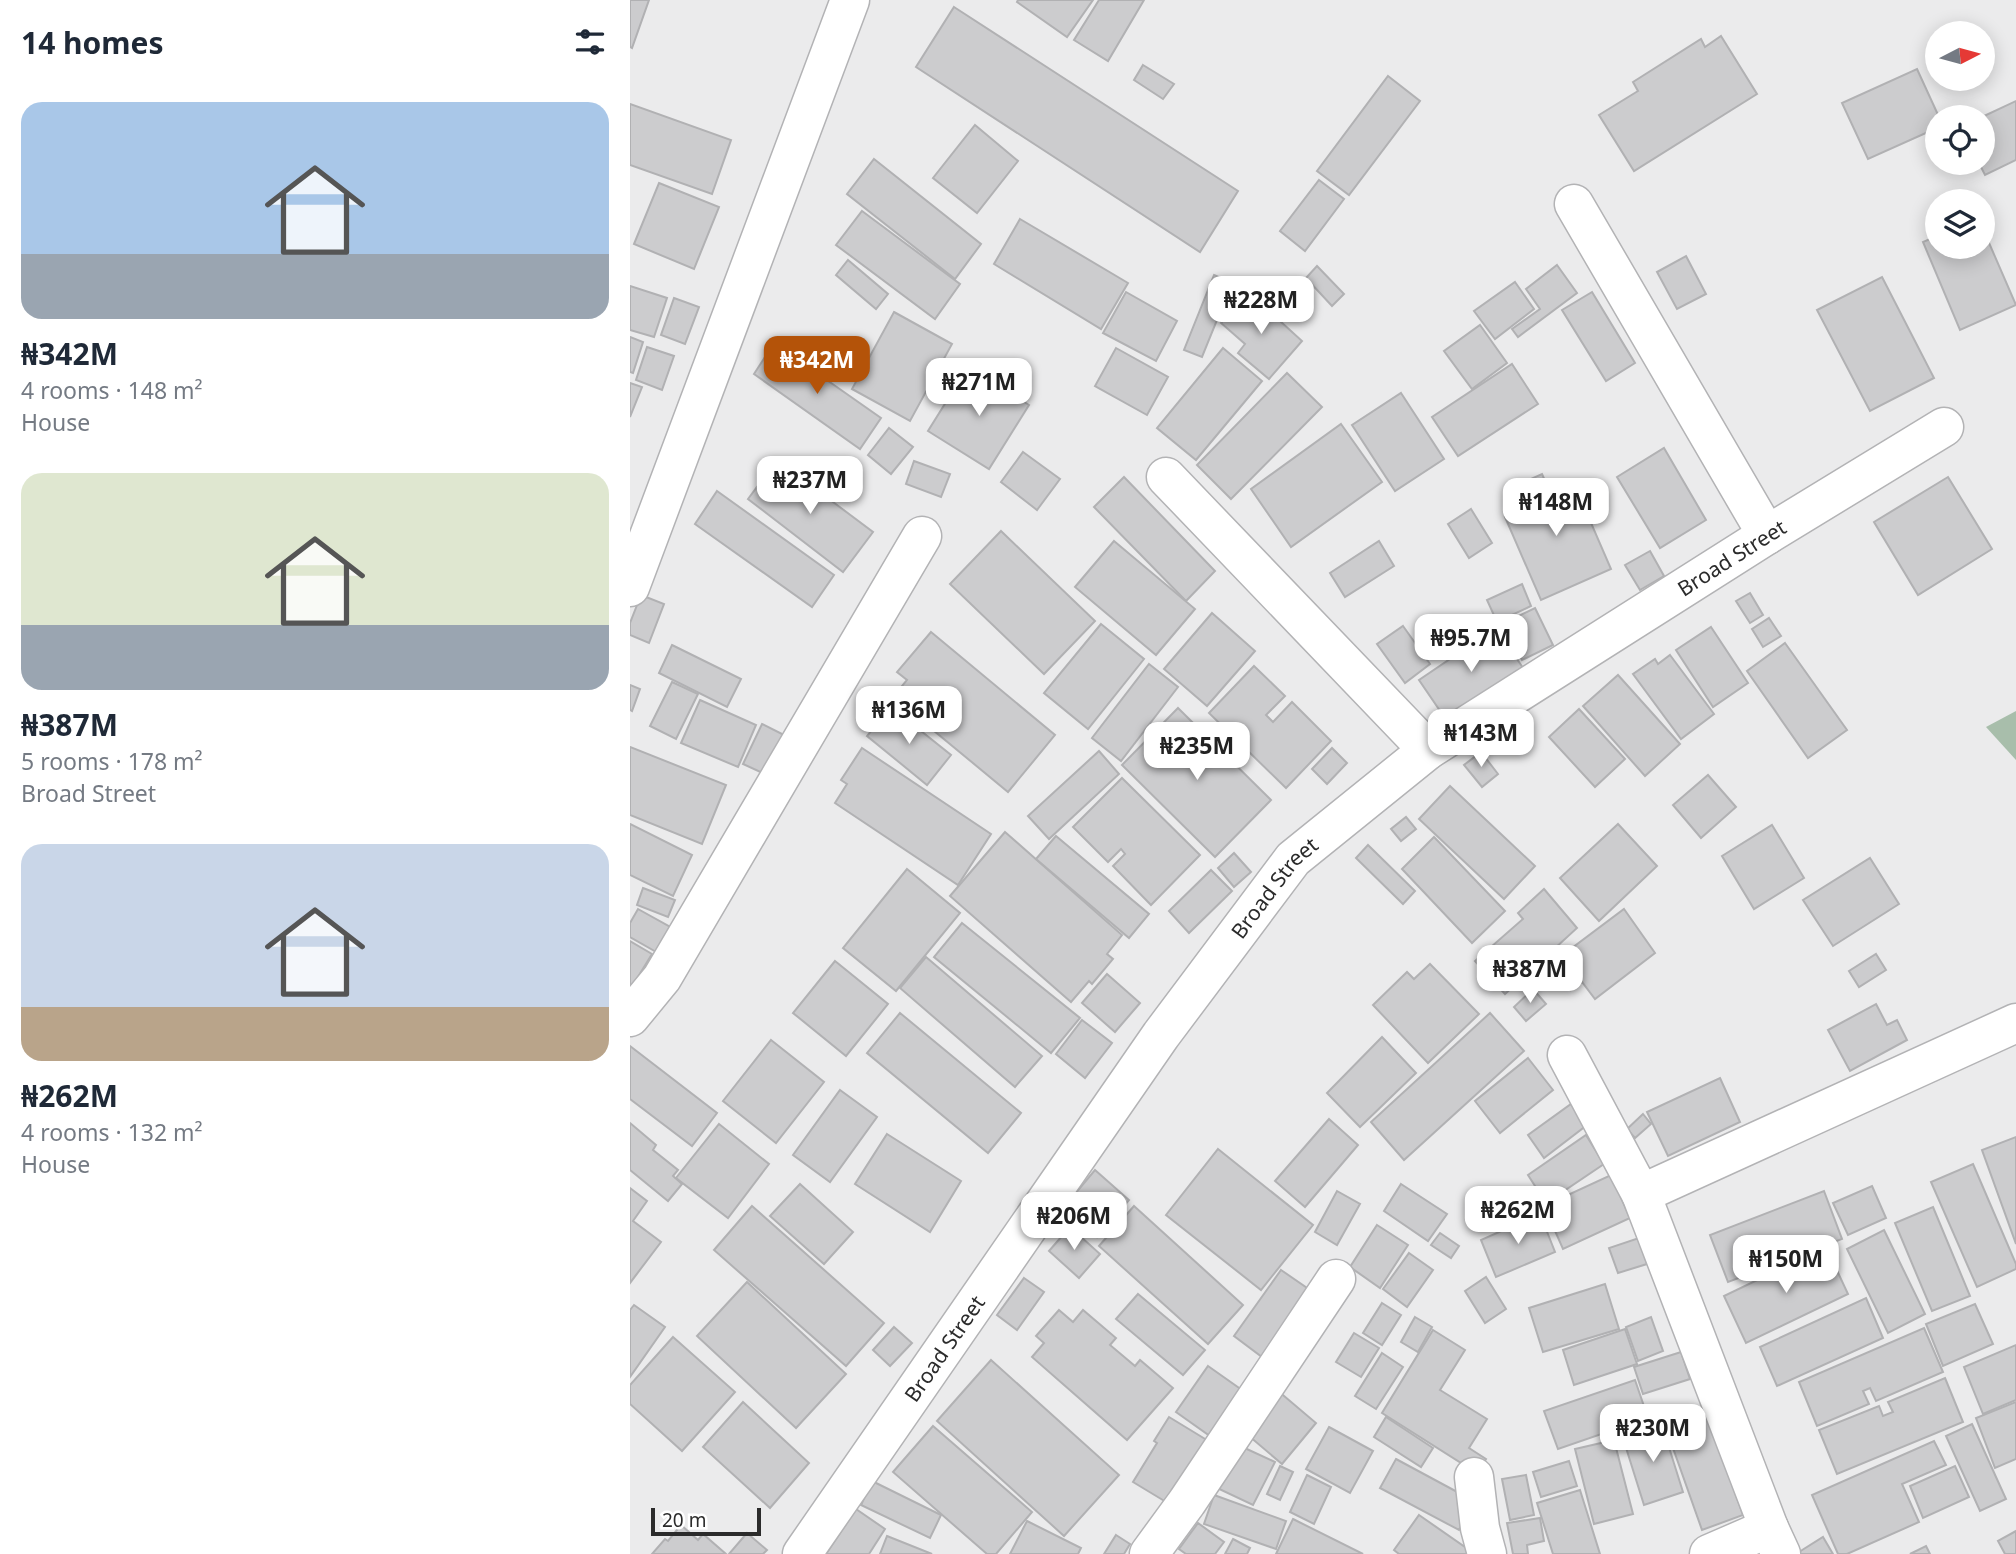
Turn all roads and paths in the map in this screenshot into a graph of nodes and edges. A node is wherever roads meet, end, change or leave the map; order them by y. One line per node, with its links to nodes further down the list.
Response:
1 (850, 0): 7 (street)
2 (1574, 204): 5 (street)
3 (1944, 427): 5 (street, Broad Street)
4 (1166, 477): 8 (street)
5 (1767, 534): 8 (street, Broad Street)
6 (922, 536): 9 (street)
7 (630, 587)
8 (1428, 750): 16 (street, Broad Street)
9 (630, 1017)
10 (2016, 1023): 12 (street)
11 (1567, 1055): 12 (street)
12 (1641, 1194): 15 (street)
13 (1335, 1279): 17 (street)
14 (1474, 1477): 18 (street)
15 (1775, 1541): 19 (street)
16 (802, 1554)
17 (1149, 1554)
18 (1487, 1554)
19 (1709, 1554)

